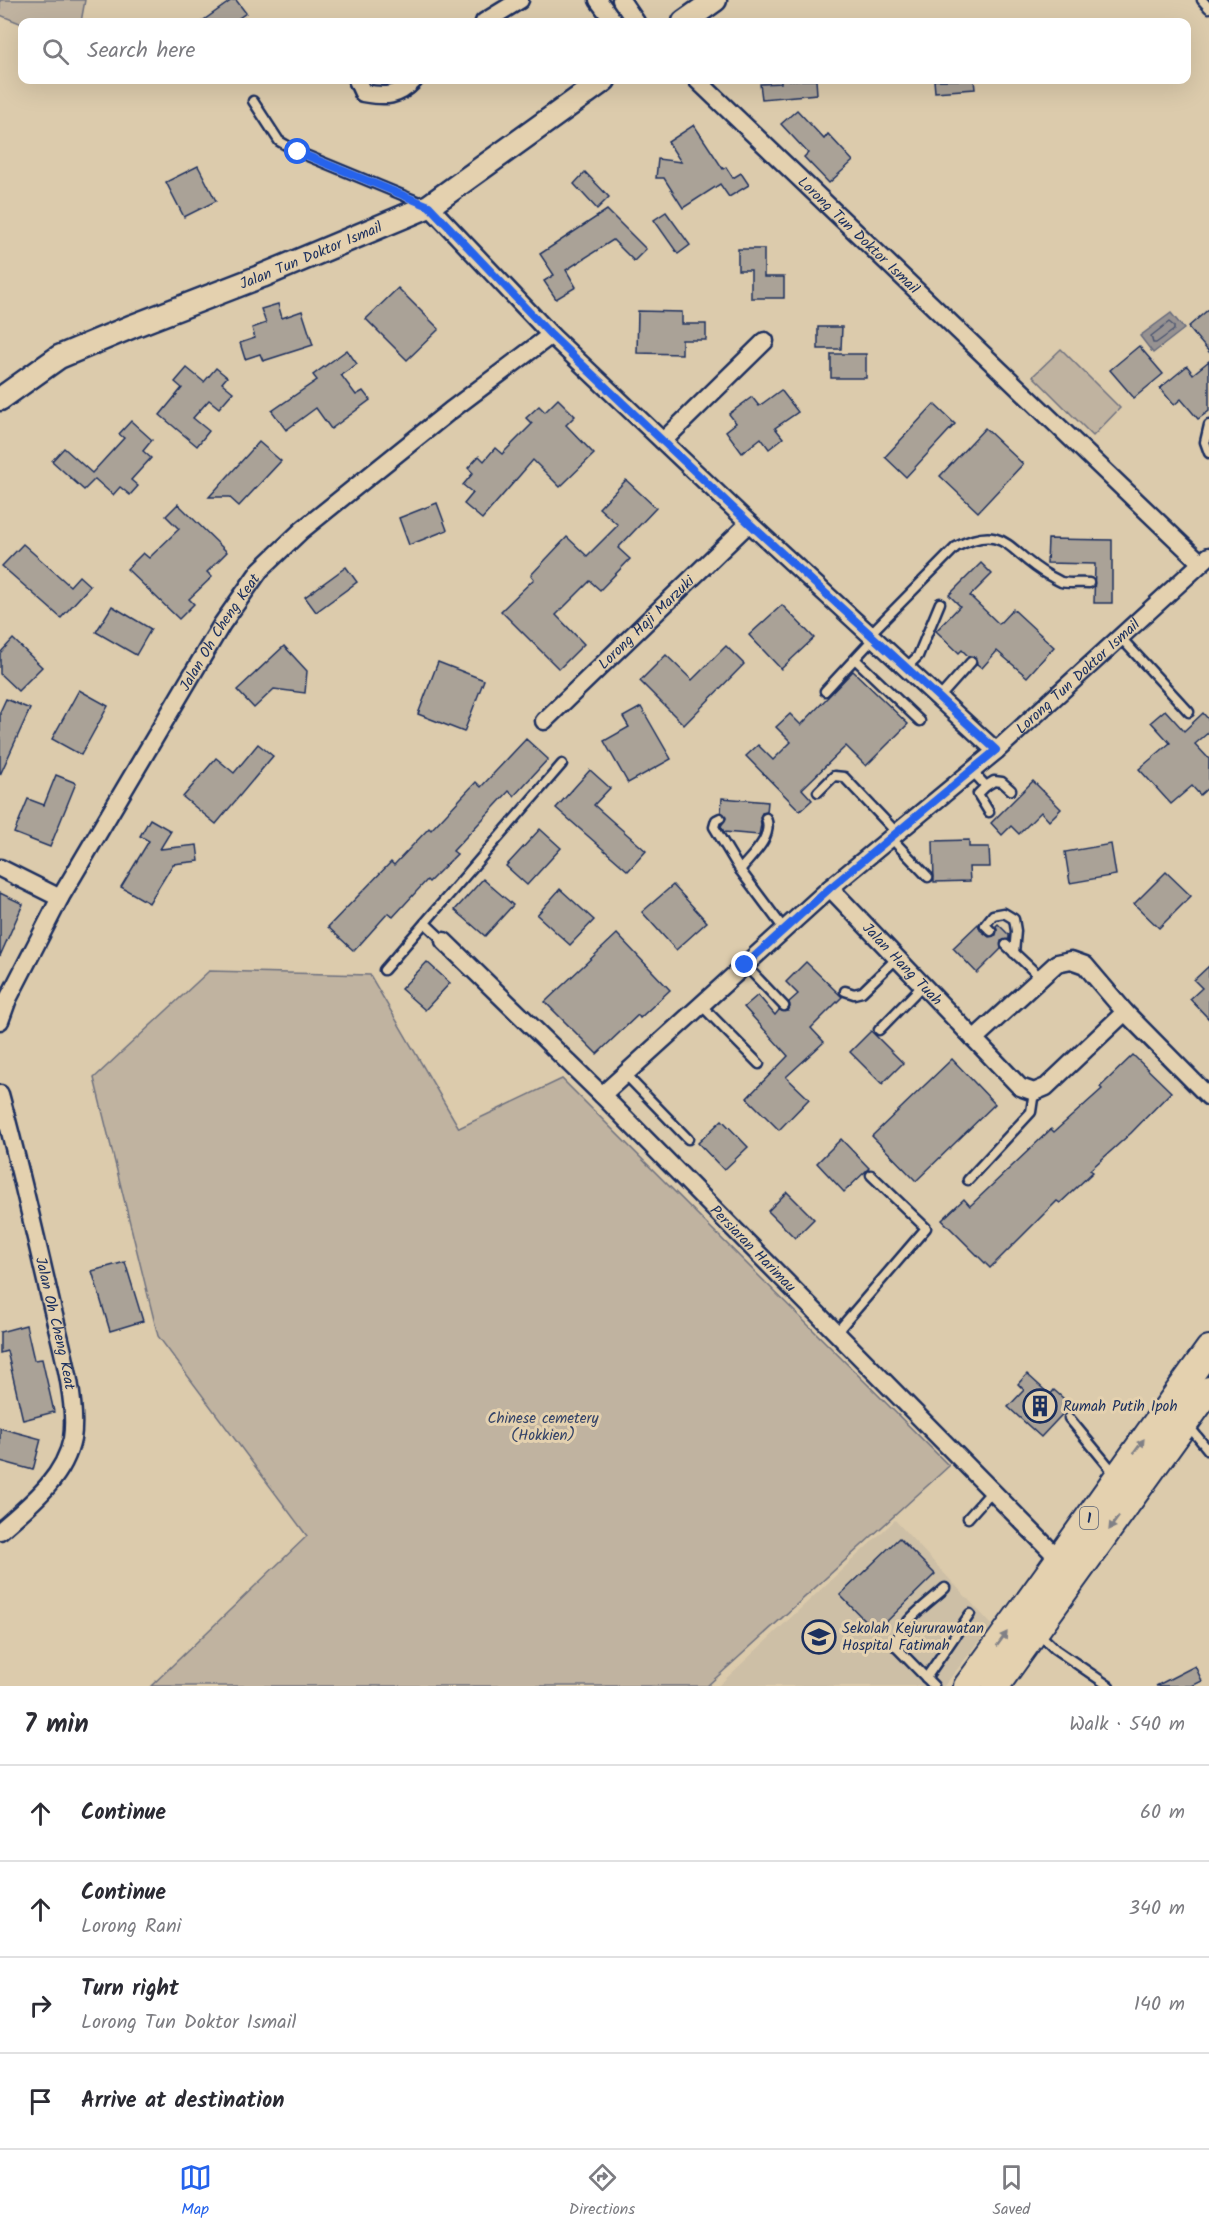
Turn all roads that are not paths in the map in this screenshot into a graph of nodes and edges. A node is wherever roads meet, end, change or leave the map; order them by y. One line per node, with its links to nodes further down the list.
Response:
1 (520, 0): 7 (street)
2 (598, 0): 8 (street)
3 (621, 0): 9 (street)
4 (715, 0): 10 (street)
5 (1202, 0): 6 (lane)
6 (1209, 8)
7 (491, 18)
8 (611, 18)
9 (633, 18)
10 (690, 18)
11 (359, 84): 12 (street)
12 (410, 84)
13 (598, 84): 16 (street, Jalan Tun Doktor Ismail)
14 (701, 84): 24 (street, Lorong Tun Doktor Ismail)
15 (253, 101): 16 (lane)
16 (429, 206): 17 (street); 19 (street, Jalan Tun Doktor Ismail)
17 (551, 335): 21 (street); 51 (street, Jalan Oh Cheng Keat)
18 (765, 341): 21 (street)
19 (0, 399)
20 (1209, 425): 22 (lane)
21 (663, 441): 23 (street)
22 (1209, 453)
23 (749, 523): 27 (street); 35 (street, Lorong Haji Marzuki)
24 (1205, 560): 28 (street, Lorong Tun Doktor Ismail)
25 (1089, 583): 27 (lane)
26 (940, 603): 31 (lane)
27 (872, 636): 29 (lane); 31 (street)
28 (1120, 637): 34 (lane); 37 (street, Lorong Tun Doktor Ismail)
29 (855, 659): 32 (lane); 36 (lane)
30 (971, 662): 33 (lane)
31 (906, 668): 33 (street)
32 (825, 691)
33 (939, 698): 37 (street)
34 (1189, 712)
35 (544, 721)
36 (920, 721)
37 (996, 750): 39 (street, Lorong Tun Doktor Ismail)
38 (562, 764): 52 (lane)
39 (972, 771): 40 (lane); 46 (street, Lorong Tun Doktor Ismail)
40 (986, 786): 41 (lane); 43 (lane)
41 (1011, 790)
42 (818, 792): 46 (lane)
43 (989, 812)
44 (720, 818): 48 (lane)
45 (766, 818): 48 (lane)
46 (894, 835): 49 (lane); 50 (street, Lorong Tun Doktor Ismail)
47 (0, 868): 51 (street)
48 (740, 870): 53 (lane)
49 (928, 877)
50 (830, 888): 53 (street, Lorong Tun Doktor Ismail); 58 (street, Jalan Hang Tuah)
51 (60, 898): 67 (street, Jalan Oh Cheng Keat)
52 (425, 923): 55 (lane); 60 (lane)
53 (784, 929): 59 (street, Lorong Tun Doktor Ismail)
54 (991, 931): 57 (lane)
55 (444, 941): 74 (street, Persiaran Harimau)
56 (1006, 945): 57 (lane)
57 (1014, 952): 61 (lane)
58 (897, 958): 62 (street, Jalan Hang Tuah); 63 (lane)
59 (745, 965): 64 (street, Lorong Tun Doktor Ismail); 65 (lane)
60 (384, 970)
61 (1041, 978): 66 (street); 69 (street)
62 (923, 985): 68 (lane); 69 (street, Jalan Hang Tuah)
63 (845, 991)
64 (701, 1005): 70 (lane); 71 (street, Lorong Tun Doktor Ismail)
65 (784, 1006)
66 (1125, 1012): 72 (street); 75 (street)
67 (0, 1021)
68 (879, 1030)
69 (974, 1039): 72 (street, Jalan Hang Tuah)
70 (759, 1064)
71 (625, 1074): 74 (street, Lorong Tun Doktor Ismail); 76 (lane)
72 (1034, 1092): 78 (lane)
73 (0, 1094): 88 (street, Jalan Oh Cheng Keat)
74 (602, 1095): 79 (street, Persiaran Harimau)
75 (1209, 1097)
76 (688, 1139)
77 (871, 1175): 79 (lane)
78 (968, 1180)
79 (836, 1333): 86 (street, Persiaran Harimau)
80 (1209, 1349): 85 (main road, 1, one-way to 80)
81 (1209, 1390): 83 (main road, 1)
82 (1070, 1418): 85 (lane)
83 (1186, 1423): 84 (lane); 92 (main road, 1, one-way to 92)
84 (1209, 1451)
85 (1117, 1476): 89 (main road, 1)
86 (992, 1491): 87 (lane); 89 (street, Persiaran Harimau)
87 (968, 1518)
88 (0, 1531)
89 (1060, 1560): 95 (main road, 1, one-way to 89)
90 (945, 1588): 93 (lane)
91 (970, 1614): 93 (lane)
92 (1036, 1632): 96 (main road, 1); 97 (lane)
93 (926, 1678): 94 (lane)
94 (933, 1686)
95 (967, 1686)
96 (996, 1686)
97 (1109, 1686)

